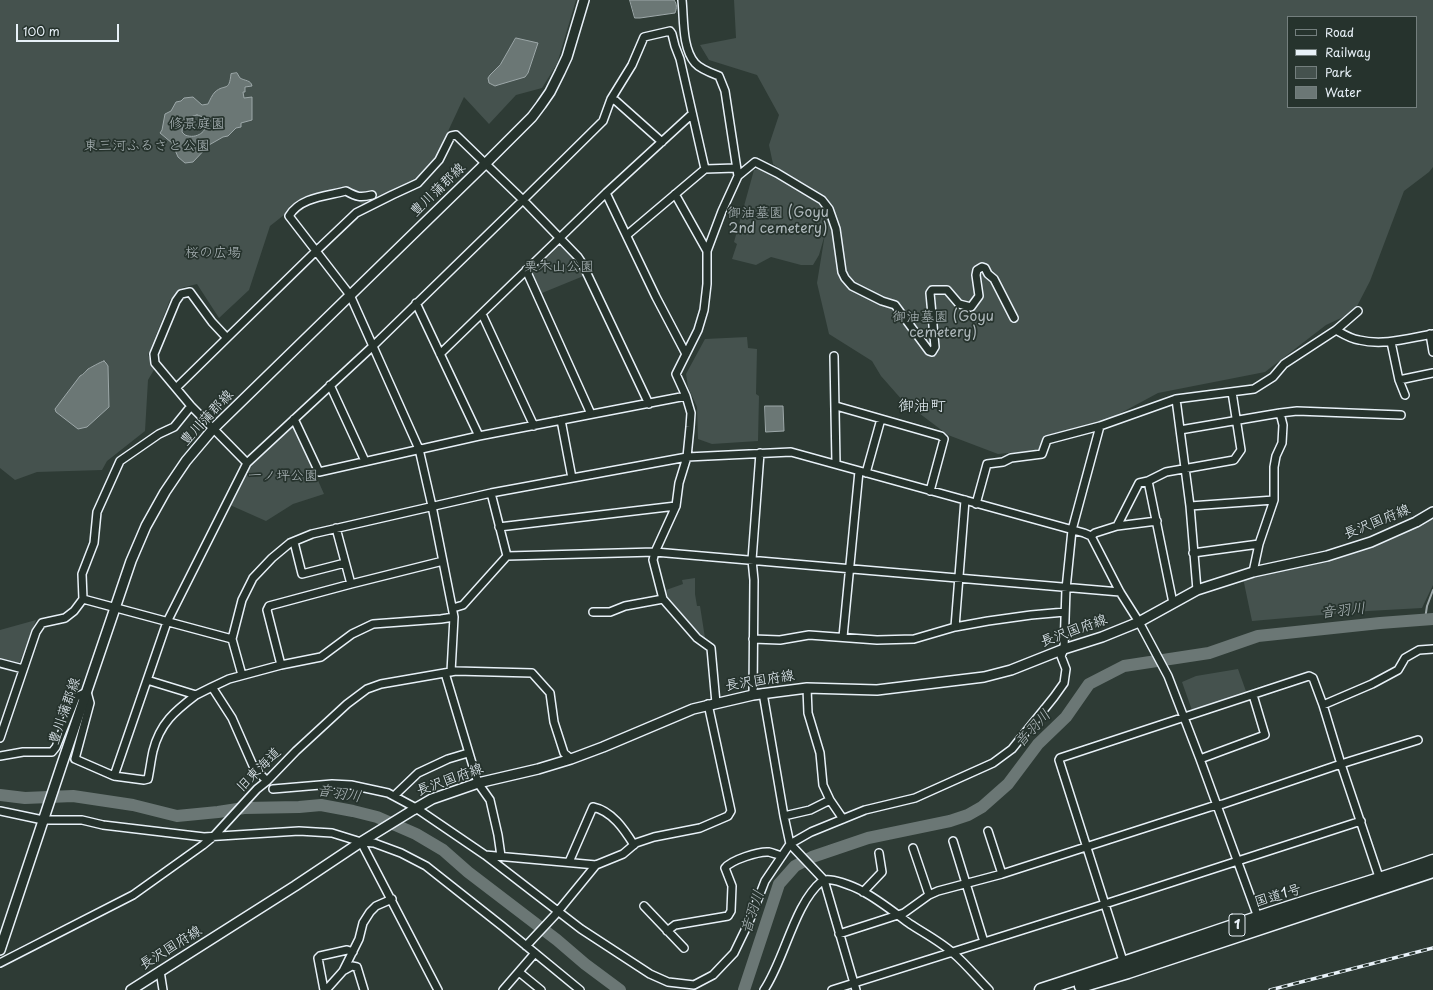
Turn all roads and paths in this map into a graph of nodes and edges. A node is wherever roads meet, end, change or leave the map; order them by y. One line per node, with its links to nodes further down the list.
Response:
1 (584, 0): 6 (main road, 豊川蒲郡線)
2 (682, 0): 7 (street)
3 (611, 99): 4 (street); 5 (street); 13 (street)
4 (692, 114): 5 (street); 8 (street)
5 (662, 142): 10 (street)
6 (486, 163): 13 (street); 16 (street); 19 (main road, 豊川蒲郡線)
7 (736, 168): 8 (street); 9 (street)
8 (705, 169): 11 (street)
9 (738, 176): 17 (street); 23 (street)
10 (606, 193): 14 (street); 15 (street)
11 (675, 194): 14 (street); 17 (street)
12 (372, 195): 16 (street)
13 (523, 200): 15 (street); 20 (street)
14 (627, 235): 31 (street)
15 (559, 238): 18 (street); 41 (street)
16 (316, 251): 19 (street); 26 (street)
17 (707, 251): 31 (street)
18 (526, 270): 22 (street); 45 (street)
19 (350, 295): 28 (street); 53 (main road, 豊川蒲郡線)
20 (416, 303): 28 (street); 30 (street)
21 (1358, 311): 24 (street)
22 (482, 314): 30 (street); 51 (street)
23 (1014, 318)
24 (1336, 330): 27 (street); 37 (street)
25 (1431, 334): 27 (street); 29 (street)
26 (227, 338): 36 (street); 36 (street)
27 (1391, 342): 34 (street)
28 (373, 346): 35 (street); 56 (street)
29 (1433, 352)
30 (440, 354): 55 (street)
31 (686, 354): 39 (street)
32 (834, 356): 43 (street)
33 (1433, 373): 34 (street)
34 (1399, 380): 38 (street)
35 (330, 385): 47 (street); 59 (street)
36 (176, 388): 42 (street)
37 (1232, 392): 40 (street); 50 (street)
38 (1405, 395)
39 (686, 396): 41 (street); 58 (street)
40 (1176, 399): 52 (street); 54 (street)
41 (649, 404): 45 (street)
42 (191, 406): 53 (street); 97 (street)
43 (836, 406): 48 (street); 61 (street)
44 (1280, 413): 46 (street); 50 (street); 69 (street)
45 (591, 414): 49 (street)
46 (1401, 415)
47 (294, 419): 59 (street); 60 (street)
48 (881, 419): 63 (street); 66 (street)
49 (561, 420): 51 (street); 64 (street)
50 (1237, 421): 54 (street); 62 (street)
51 (534, 426): 55 (street)
52 (1100, 426): 70 (street); 79 (street)
53 (213, 429): 60 (street); 99 (main road, 豊川蒲郡線)
54 (1180, 430): 62 (street)
55 (479, 436): 56 (street)
56 (419, 449): 59 (street); 71 (street)
57 (760, 453): 58 (street); 61 (street); 86 (street)
58 (686, 457): 64 (street); 72 (street)
59 (365, 461)
60 (247, 463): 104 (street)
61 (836, 464): 63 (street)
62 (1185, 468): 65 (street); 73 (street)
63 (862, 472): 66 (street); 89 (street)
64 (572, 478): 67 (street)
65 (1148, 480): 75 (street); 76 (street)
66 (930, 491): 68 (street)
67 (491, 493): 71 (street); 78 (street)
68 (965, 500): 70 (street); 91 (street)
69 (1274, 500): 73 (street); 82 (street)
70 (976, 504): 79 (street)
71 (432, 506): 77 (street); 87 (street)
72 (676, 506): 78 (street); 83 (street)
73 (1190, 506): 84 (street)
74 (1433, 512): 90 (main road, 長沢国府線)
75 (1157, 521): 76 (street); 98 (street)
76 (1117, 526): 80 (street)
77 (336, 528): 81 (street); 88 (street)
78 (499, 528): 85 (street)
79 (1072, 530): 80 (street); 93 (street)
80 (1091, 536): 95 (street)
81 (294, 542): 88 (street); 108 (street)
82 (1259, 544): 84 (street); 90 (street)
83 (655, 552): 85 (street); 86 (street); 96 (street)
84 (1193, 553): 94 (street)
85 (507, 556): 100 (street)
86 (752, 560): 89 (street); 109 (street)
87 (443, 561): 92 (street); 100 (street)
88 (345, 562): 92 (street)
89 (849, 568): 91 (street); 107 (street)
90 (1254, 572): 94 (main road, 長沢国府線)
91 (958, 578): 93 (street); 106 (street)
92 (350, 584): 113 (street)
93 (1066, 589): 95 (street); 102 (street)
94 (1197, 590): 98 (main road, 長沢国府線)
95 (1120, 592): 105 (street)
96 (663, 599): 101 (street); 125 (street)
97 (83, 600): 99 (street); 114 (street)
98 (1173, 603): 105 (main road, 長沢国府線)
99 (115, 608): 104 (street); 120 (main road, 豊川蒲郡線)
100 (453, 608): 103 (street)
101 (593, 612)
102 (1065, 612): 106 (street); 110 (street)
103 (454, 617): 113 (street); 115 (street)
104 (167, 622): 108 (street); 117 (street)
105 (1139, 622): 110 (main road, 長沢国府線); 127 (street)
106 (955, 628): 107 (street)
107 (843, 637): 109 (street)
108 (232, 639): 116 (street)
109 (753, 639): 123 (street)
110 (1064, 649): 119 (main road, 長沢国府線); 146 (street)
111 (1433, 649): 126 (street)
112 (0, 664): 114 (street)
113 (281, 665): 116 (street)
114 (23, 668): 128 (street)
115 (448, 673): 130 (street); 132 (street, 旧東海道); 136 (street, 旧東海道)
116 (242, 675): 118 (street)
117 (147, 680): 122 (street); 135 (street)
118 (212, 687): 122 (street); 136 (street)
119 (807, 688): 121 (main road, 長沢国府線); 140 (street)
120 (86, 692): 131 (street); 135 (street); 145 (main road, 豊川蒲郡線)
121 (763, 693): 123 (main road, 長沢国府線); 144 (street)
122 (196, 694): 135 (street)
123 (752, 694): 125 (main road, 長沢国府線)
124 (1253, 695): 126 (street); 127 (street); 133 (street)
125 (712, 704): 132 (main road, 長沢国府線); 152 (street)
126 (1323, 705): 134 (street)
127 (1185, 718): 133 (street); 154 (street)
128 (0, 738)
129 (1418, 740): 134 (street)
130 (468, 753): 137 (street); 139 (street)
131 (0, 756)
132 (571, 759): 137 (main road, 長沢国府線)
133 (1200, 759): 141 (street)
134 (1341, 764): 141 (street); 147 (street)
135 (114, 776)
136 (267, 781): 149 (street, 旧東海道)
137 (478, 783): 142 (main road, 長沢国府線); 158 (street)
138 (273, 789): 139 (street)
139 (394, 796): 142 (street)
140 (830, 800): 144 (street); 146 (street)
141 (1217, 805): 154 (street); 162 (street)
142 (414, 809): 150 (main road, 長沢国府線); 157 (street)
143 (0, 811): 145 (street)
144 (784, 816): 153 (street)
145 (44, 818): 149 (street); 182 (main road, 豊川蒲郡線)
146 (843, 819): 153 (street)
147 (1361, 821): 162 (street); 167 (street)
148 (988, 831): 165 (street)
149 (216, 834): 150 (street); 186 (street, 旧東海道)
150 (364, 840): 171 (street); 180 (street); 188 (main road, 長沢国府線)
151 (953, 841): 168 (street)
152 (634, 845): 161 (street); 163 (street)
153 (792, 846): 159 (street); 166 (street)
154 (1086, 847): 165 (street); 172 (street)
155 (913, 848): 170 (street)
156 (878, 853): 169 (street)
157 (485, 855): 158 (street); 174 (street)
158 (501, 856): 161 (street)
159 (782, 856): 174 (street); 177 (street)
160 (1433, 861): 167 (highway, 国道1号 / 1)
161 (569, 862): 163 (street)
162 (1237, 862): 172 (street); 176 (street)
163 (596, 865): 174 (street)
164 (1433, 871): 176 (highway, 国道1号 / 1)
165 (1002, 874): 168 (street)
166 (823, 879): 169 (street); 178 (street); 200 (street)
167 (1380, 880): 176 (highway, 国道1号 / 1)
168 (967, 884): 170 (street); 179 (street)
169 (862, 892): 175 (street)
170 (929, 895): 175 (street)
171 (392, 899): 183 (street); 197 (street)
172 (1105, 904): 179 (street); 187 (street)
173 (644, 906): 177 (street)
174 (557, 913): 180 (street)
175 (897, 915): 178 (street); 184 (street)
176 (1260, 923): 187 (highway, 国道1号 / 1); 205 (highway, 国道1号 / 1)
177 (667, 931): 181 (street)
178 (839, 934): 191 (street)
179 (984, 942): 184 (street)
180 (527, 945): 185 (street)
181 (684, 948)
182 (0, 950)
183 (353, 952): 189 (street); 195 (street)
184 (953, 952): 191 (street); 203 (street)
185 (535, 953): 190 (street); 199 (street)
186 (0, 963)
187 (1124, 964): 204 (highway, 国道1号 / 1)
188 (160, 971): 193 (main road, 長沢国府線); 194 (street)
189 (343, 972): 195 (street); 196 (street)
190 (519, 972): 192 (street); 198 (street)
191 (853, 982): 201 (street); 202 (street)
192 (538, 989)
193 (131, 990)
194 (164, 990)
195 (325, 990)
196 (364, 990)
197 (438, 990)
198 (503, 990)
199 (580, 990)
200 (764, 990)
201 (832, 990)
202 (856, 990)
203 (989, 990)
204 (1041, 990)
205 (1067, 990)

